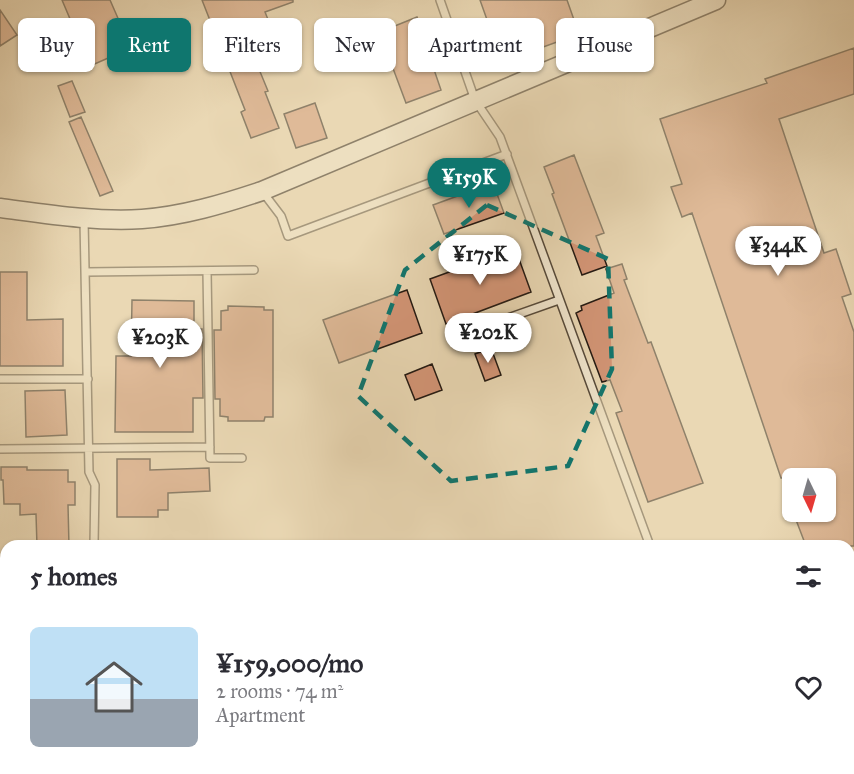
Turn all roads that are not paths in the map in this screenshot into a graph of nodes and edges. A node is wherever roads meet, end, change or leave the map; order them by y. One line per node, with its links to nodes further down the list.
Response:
1 (440, 0): 3 (lane)
2 (713, 1): 3 (street)
3 (475, 100): 4 (lane); 5 (street)
4 (507, 154): 5 (lane); 11 (lane)
5 (262, 191): 7 (street)
6 (0, 208): 7 (street)
7 (84, 218): 10 (lane)
8 (254, 270): 9 (lane)
9 (207, 271): 10 (lane); 15 (lane)
10 (86, 272): 14 (lane)
11 (560, 300): 12 (lane); 20 (lane)
12 (477, 329)
13 (0, 379): 14 (lane)
14 (88, 379): 17 (lane)
15 (210, 447): 17 (lane); 18 (lane)
16 (0, 448): 17 (lane)
17 (89, 448): 19 (lane)
18 (242, 458)
19 (93, 540)
20 (648, 540)

